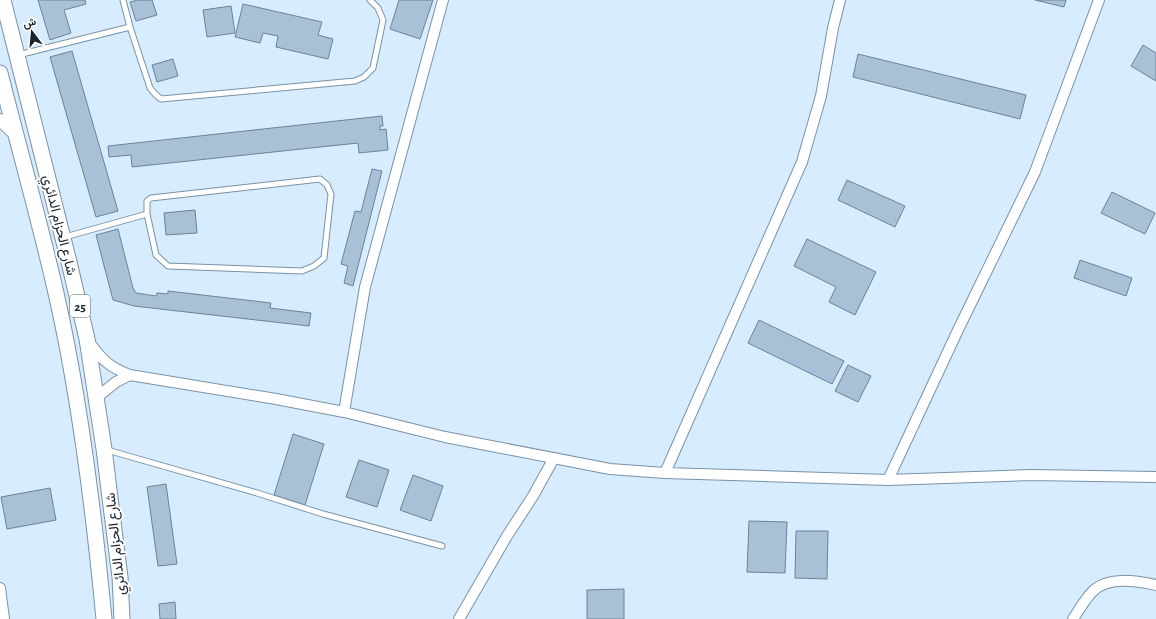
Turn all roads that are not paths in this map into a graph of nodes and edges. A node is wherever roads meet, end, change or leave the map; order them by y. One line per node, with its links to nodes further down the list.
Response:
1 (3, 0): 8 (main road, شارع الحزام الدائري / 25)
2 (123, 0): 7 (lane)
3 (370, 0): 7 (lane)
4 (443, 0): 17 (street)
5 (840, 0): 20 (street)
6 (1099, 0): 22 (street)
7 (130, 27): 8 (lane)
8 (17, 55): 13 (main road, شارع الحزام الدائري / 25)
9 (0, 73): 11 (main road, شارع الحزام الدائري / 25)
10 (0, 120): 11 (street)
11 (15, 134): 27 (main road, شارع الحزام الدائري / 25)
12 (147, 214): 12 (lane); 13 (lane)
13 (63, 237): 14 (main road, شارع الحزام الدائري / 25)
14 (87, 340): 15 (street); 16 (main road, شارع الحزام الدائري / 25)
15 (130, 375): 16 (street); 17 (street)
16 (96, 398): 18 (main road, شارع الحزام الدائري / 25)
17 (344, 412): 19 (street)
18 (104, 449): 23 (lane); 28 (main road, شارع الحزام الدائري / 25)
19 (554, 458): 20 (street); 29 (street)
20 (665, 473): 22 (street)
21 (1156, 477): 22 (street)
22 (888, 480)
23 (442, 546)
24 (1156, 585): 30 (street)
25 (0, 588): 26 (street)
26 (4, 619)
27 (104, 619)
28 (122, 619)
29 (459, 619)
30 (1073, 619)

